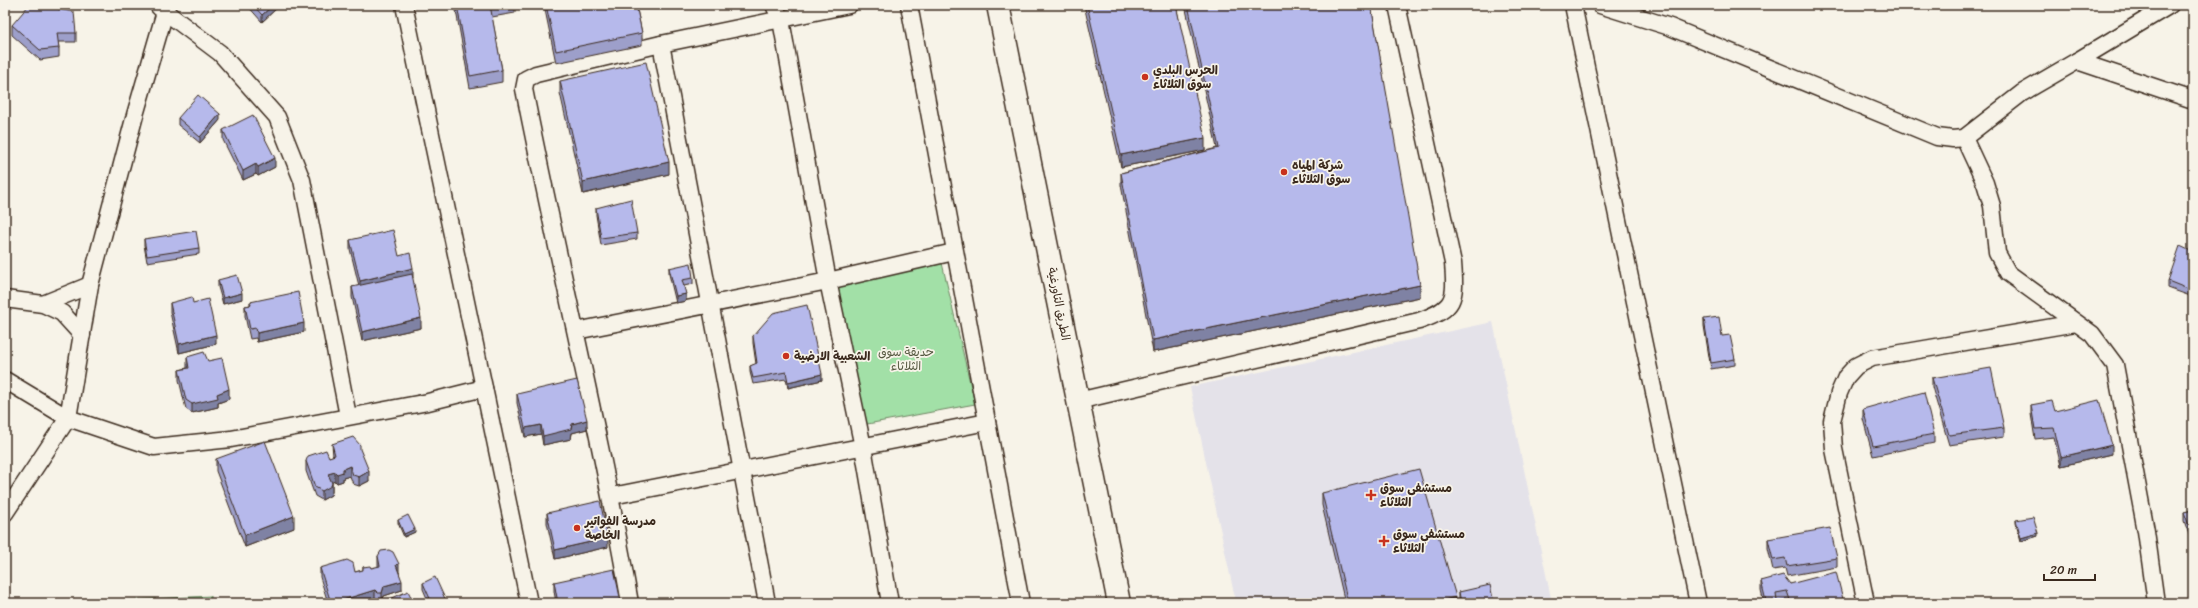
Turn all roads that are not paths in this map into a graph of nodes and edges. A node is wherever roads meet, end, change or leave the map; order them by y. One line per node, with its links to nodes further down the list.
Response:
1 (404, 5): 26 (street)
2 (774, 5): 11 (street)
3 (849, 5): 11 (street)
4 (909, 5): 16 (street)
5 (998, 5): 27 (street, الطريق التاورغية)
6 (1397, 5): 27 (street)
7 (1573, 5): 41 (street)
8 (1600, 5): 15 (street)
9 (2170, 5): 13 (street)
10 (163, 8): 18 (street); 28 (street)
11 (782, 20): 12 (street); 17 (street)
12 (661, 44): 20 (street); 23 (street)
13 (2077, 62): 14 (street); 15 (street)
14 (2193, 100)
15 (1964, 138): 22 (street)
16 (954, 252): 17 (street); 30 (street)
17 (828, 281): 20 (street); 31 (street)
18 (90, 284): 21 (street); 24 (street)
19 (5, 299): 21 (street)
20 (711, 303): 23 (street); 32 (street)
21 (44, 304): 24 (street)
22 (2076, 323): 42 (street); 43 (street)
23 (576, 331): 33 (street)
24 (82, 335): 29 (street)
25 (5, 380): 29 (street)
26 (484, 388): 28 (street); 35 (street)
27 (1078, 401): 40 (street, الطريق التاورغية)
28 (348, 416): 29 (street)
29 (68, 418): 34 (street)
30 (987, 422): 31 (street); 39 (street)
31 (862, 446): 32 (street); 38 (street)
32 (742, 470): 33 (street); 37 (street)
33 (612, 496): 36 (street)
34 (5, 513)
35 (528, 603)
36 (630, 603)
37 (767, 603)
38 (890, 603)
39 (1021, 603)
40 (1119, 603)
41 (1698, 603)
42 (1866, 603)
43 (2156, 603)

